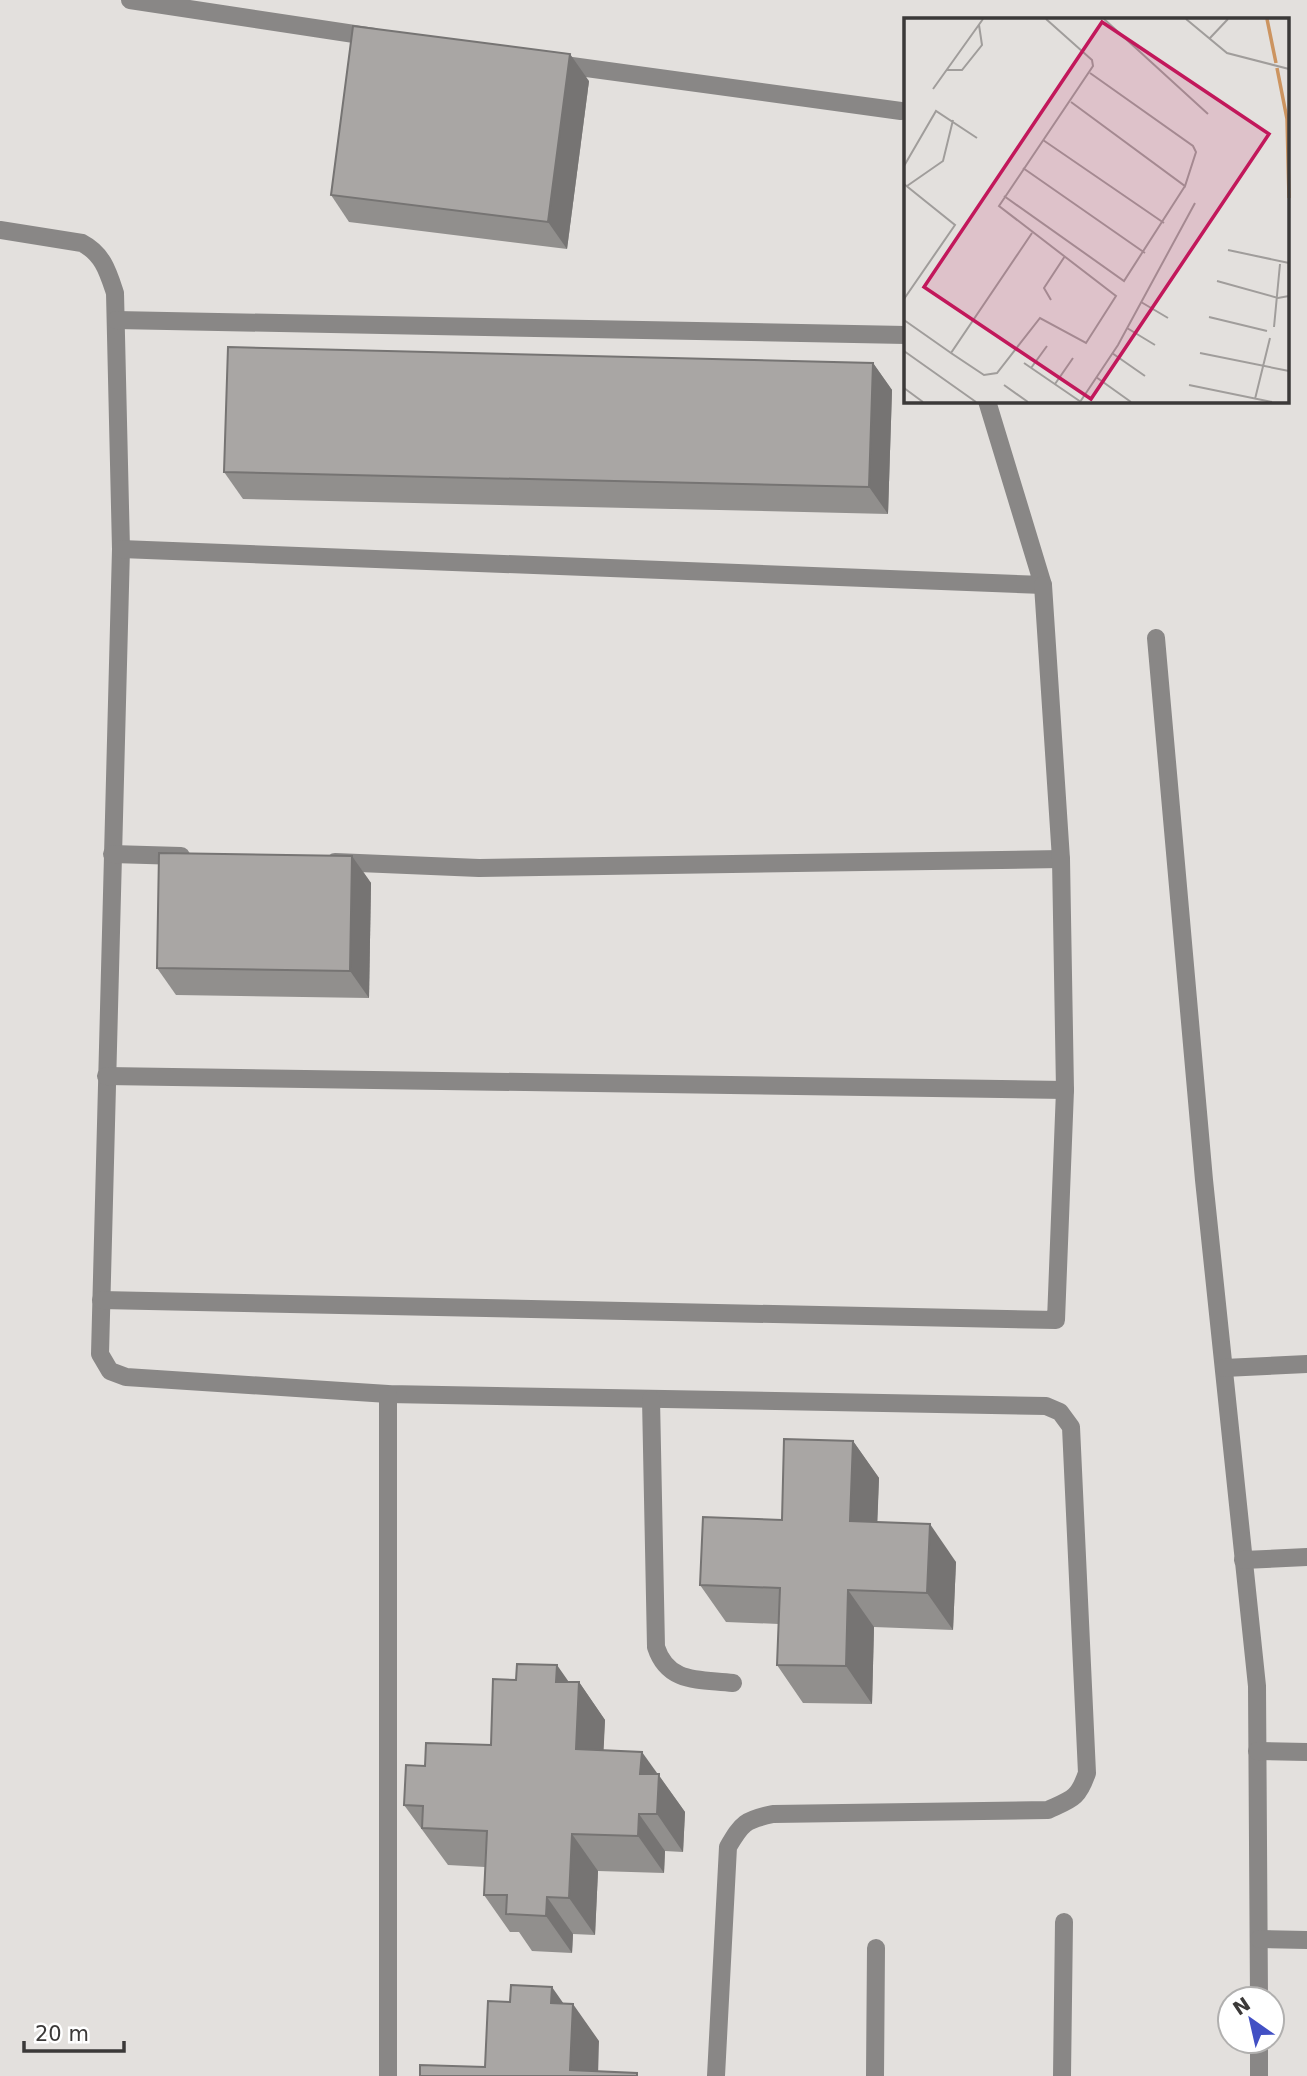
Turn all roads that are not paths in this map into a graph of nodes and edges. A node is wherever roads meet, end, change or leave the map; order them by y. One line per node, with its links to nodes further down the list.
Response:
1 (130, 0): 2 (street)
2 (392, 40)
3 (544, 62): 4 (street)
4 (901, 111)
5 (0, 230): 6 (street)
6 (116, 320): 7 (street); 9 (street)
7 (904, 335)
8 (987, 402): 10 (street)
9 (121, 549): 10 (street); 12 (street)
10 (1043, 585): 14 (street)
11 (1156, 638): 20 (street)
12 (111, 854): 13 (street); 16 (street)
13 (193, 857)
14 (1061, 859): 15 (street); 17 (street)
15 (316, 862)
16 (106, 1076): 17 (street); 18 (street)
17 (1065, 1090): 18 (street)
18 (101, 1300): 21 (street)
19 (1307, 1364): 20 (street)
20 (1224, 1368): 24 (street)
21 (388, 1394): 22 (street); 34 (street)
22 (651, 1399): 25 (street); 35 (street)
23 (1307, 1558): 24 (street)
24 (1243, 1560): 26 (street)
25 (733, 1683)
26 (1257, 1751): 27 (street); 29 (street)
27 (1307, 1752)
28 (1064, 1922): 37 (street)
29 (1259, 1939): 30 (street); 32 (street)
30 (1307, 1940)
31 (876, 1948): 36 (street)
32 (1259, 1985)
33 (1259, 2055): 38 (street)
34 (388, 2076)
35 (716, 2076)
36 (875, 2076)
37 (1062, 2076)
38 (1259, 2076)

